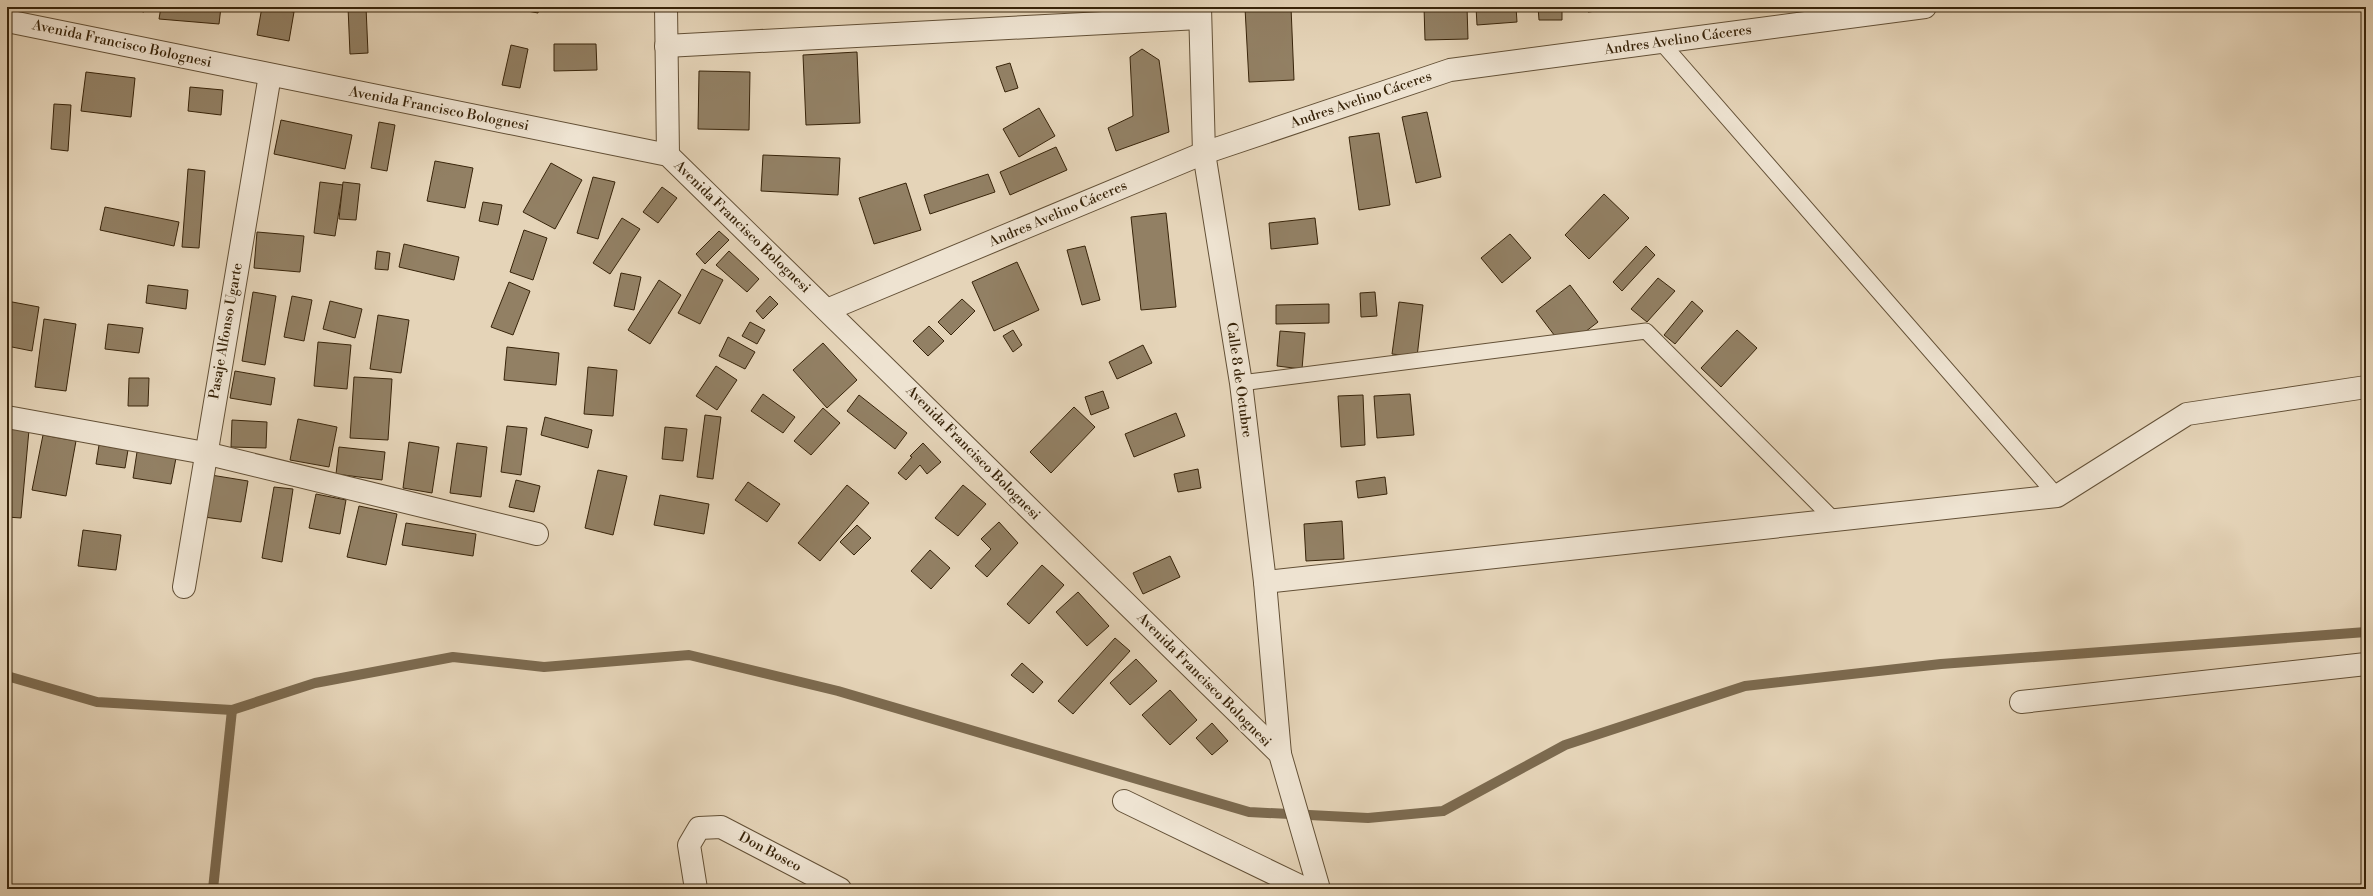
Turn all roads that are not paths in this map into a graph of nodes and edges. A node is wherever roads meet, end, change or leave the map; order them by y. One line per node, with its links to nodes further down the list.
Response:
1 (666, 7): 6 (street)
2 (1925, 7): 5 (street, Andres Avelino Cáceres)
3 (1199, 12): 6 (street); 8 (street, Calle 8 de Octubre)
4 (7, 21): 7 (street, Avenida Francisco Bolognesi)
5 (1661, 42): 8 (street, Andres Avelino Cáceres); 15 (lane)
6 (666, 46): 9 (street)
7 (270, 74): 9 (street, Avenida Francisco Bolognesi); 14 (street, Pasaje Alfonso Ugarte)
8 (1204, 153): 10 (street, Andres Avelino Cáceres); 11 (street, Calle 8 de Octubre)
9 (668, 155): 10 (street, Avenida Francisco Bolognesi)
10 (827, 310): 22 (street, Avenida Francisco Bolognesi)
11 (1240, 383): 16 (lane); 18 (street, Calle 8 de Octubre)
12 (2366, 387): 15 (street)
13 (7, 417): 14 (street)
14 (205, 453): 17 (street); 19 (street, Pasaje Alfonso Ugarte)
15 (2057, 496): 16 (street)
16 (1834, 520): 18 (street)
17 (537, 534)
18 (1265, 582): 22 (street, Calle 8 de Octubre)
19 (184, 587)
20 (2366, 664): 21 (street)
21 (2021, 702)
22 (1280, 757): 27 (street, Calle 8 de Octubre)
23 (1124, 801): 26 (street)
24 (696, 889): 25 (street, Don Bosco)
25 (840, 889)
26 (1306, 889)
27 (1319, 889)

